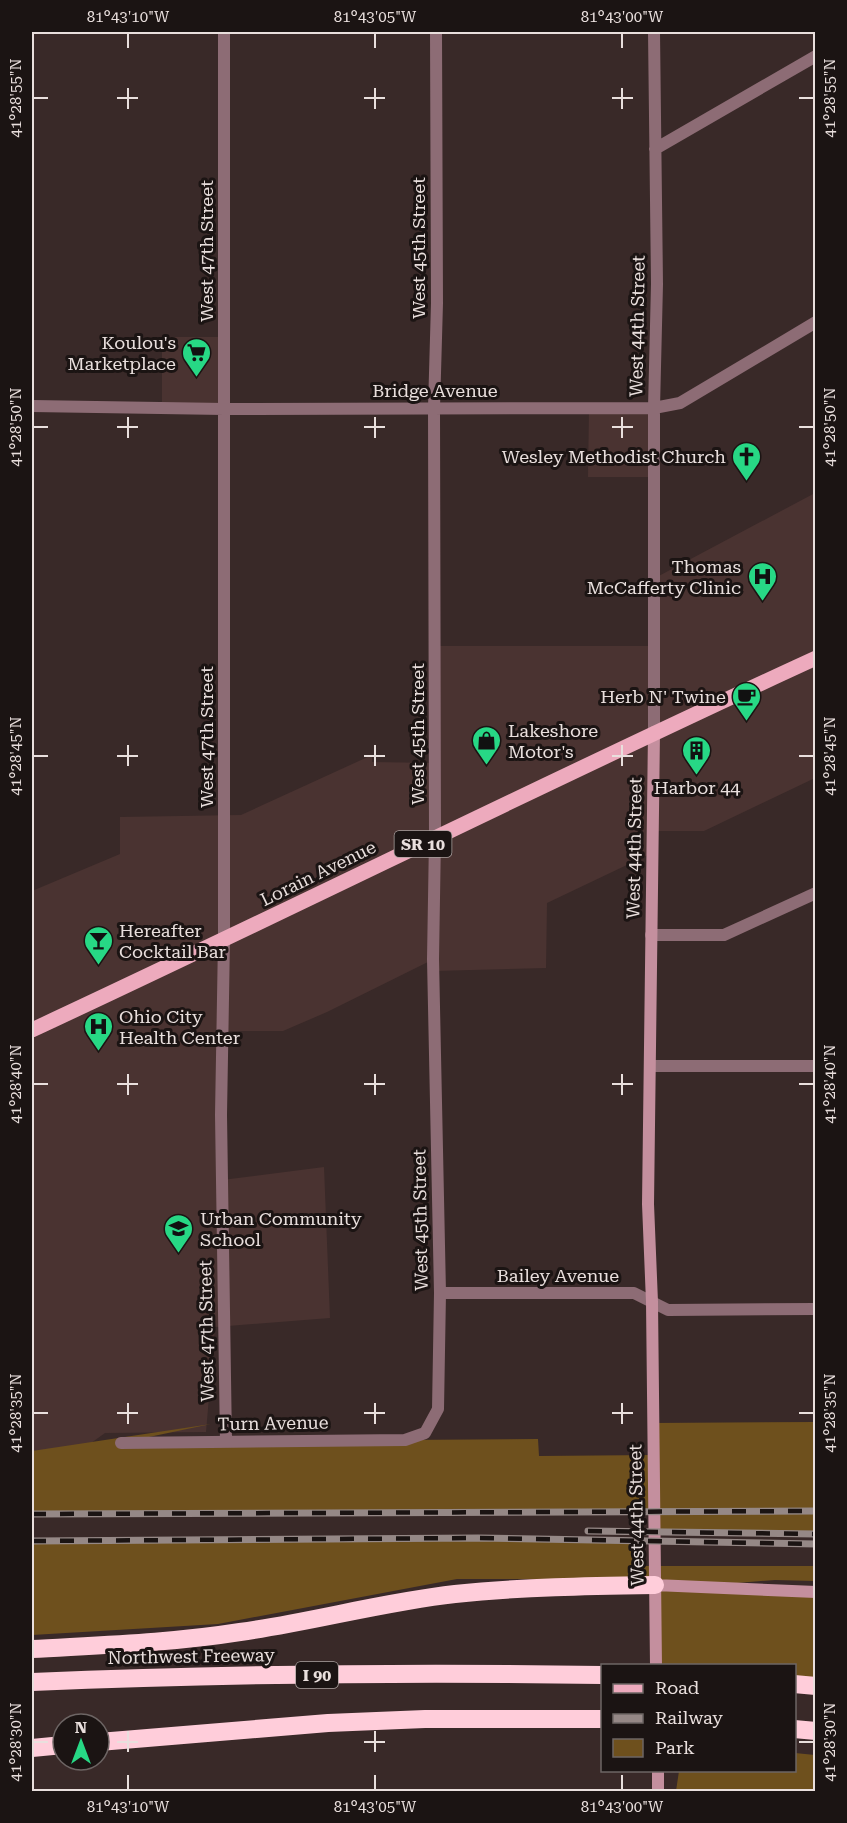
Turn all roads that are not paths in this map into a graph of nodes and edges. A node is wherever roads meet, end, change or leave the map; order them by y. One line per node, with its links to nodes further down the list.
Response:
1 (224, 32): 10 (street, West 47th Street)
2 (436, 32): 8 (street, West 45th Street)
3 (654, 32): 5 (street, West 44th Street)
4 (816, 56): 5 (street)
5 (655, 149): 9 (street, West 44th Street)
6 (816, 322): 9 (street, Bridge Avenue)
7 (32, 406): 10 (street, Bridge Avenue)
8 (434, 408): 9 (street, Bridge Avenue); 10 (street, Bridge Avenue); 13 (street, West 45th Street)
9 (654, 408): 12 (street, West 44th Street)
10 (224, 409): 16 (street, West 47th Street)
11 (816, 658): 12 (main road, Lorain Avenue / SR 10)
12 (654, 732): 13 (main road, Lorain Avenue / SR 10); 15 (street, West 44th Street)
13 (435, 838): 16 (main road, Lorain Avenue / SR 10); 20 (street, West 45th Street)
14 (816, 893): 15 (street)
15 (651, 935): 18 (street, West 44th Street)
16 (224, 940): 17 (main road, Lorain Avenue / SR 10); 24 (street, West 47th Street)
17 (32, 1030)
18 (650, 1066): 19 (street); 21 (street, West 44th Street)
19 (816, 1066)
20 (440, 1293): 21 (street, Bailey Avenue); 23 (street, West 45th Street)
21 (652, 1302): 22 (street, Bailey Avenue); 26 (street, West 44th Street)
22 (816, 1309)
23 (425, 1433): 24 (street, Turn Avenue)
24 (226, 1442): 25 (street, Turn Avenue)
25 (121, 1443)
26 (655, 1585): 27 (street); 28 (highway); 29 (street, West 44th Street)
27 (816, 1592)
28 (32, 1649)
29 (656, 1664)
30 (601, 1675): 31 (highway, Northwest Freeway / I 90)
31 (32, 1682)
32 (796, 1684): 33 (highway)
33 (816, 1686)
34 (601, 1719): 37 (highway)
35 (796, 1729): 36 (highway)
36 (816, 1731)
37 (111, 1741)
38 (51, 1746): 39 (highway)
39 (32, 1748)
40 (658, 1772): 41 (street)
41 (658, 1791)

